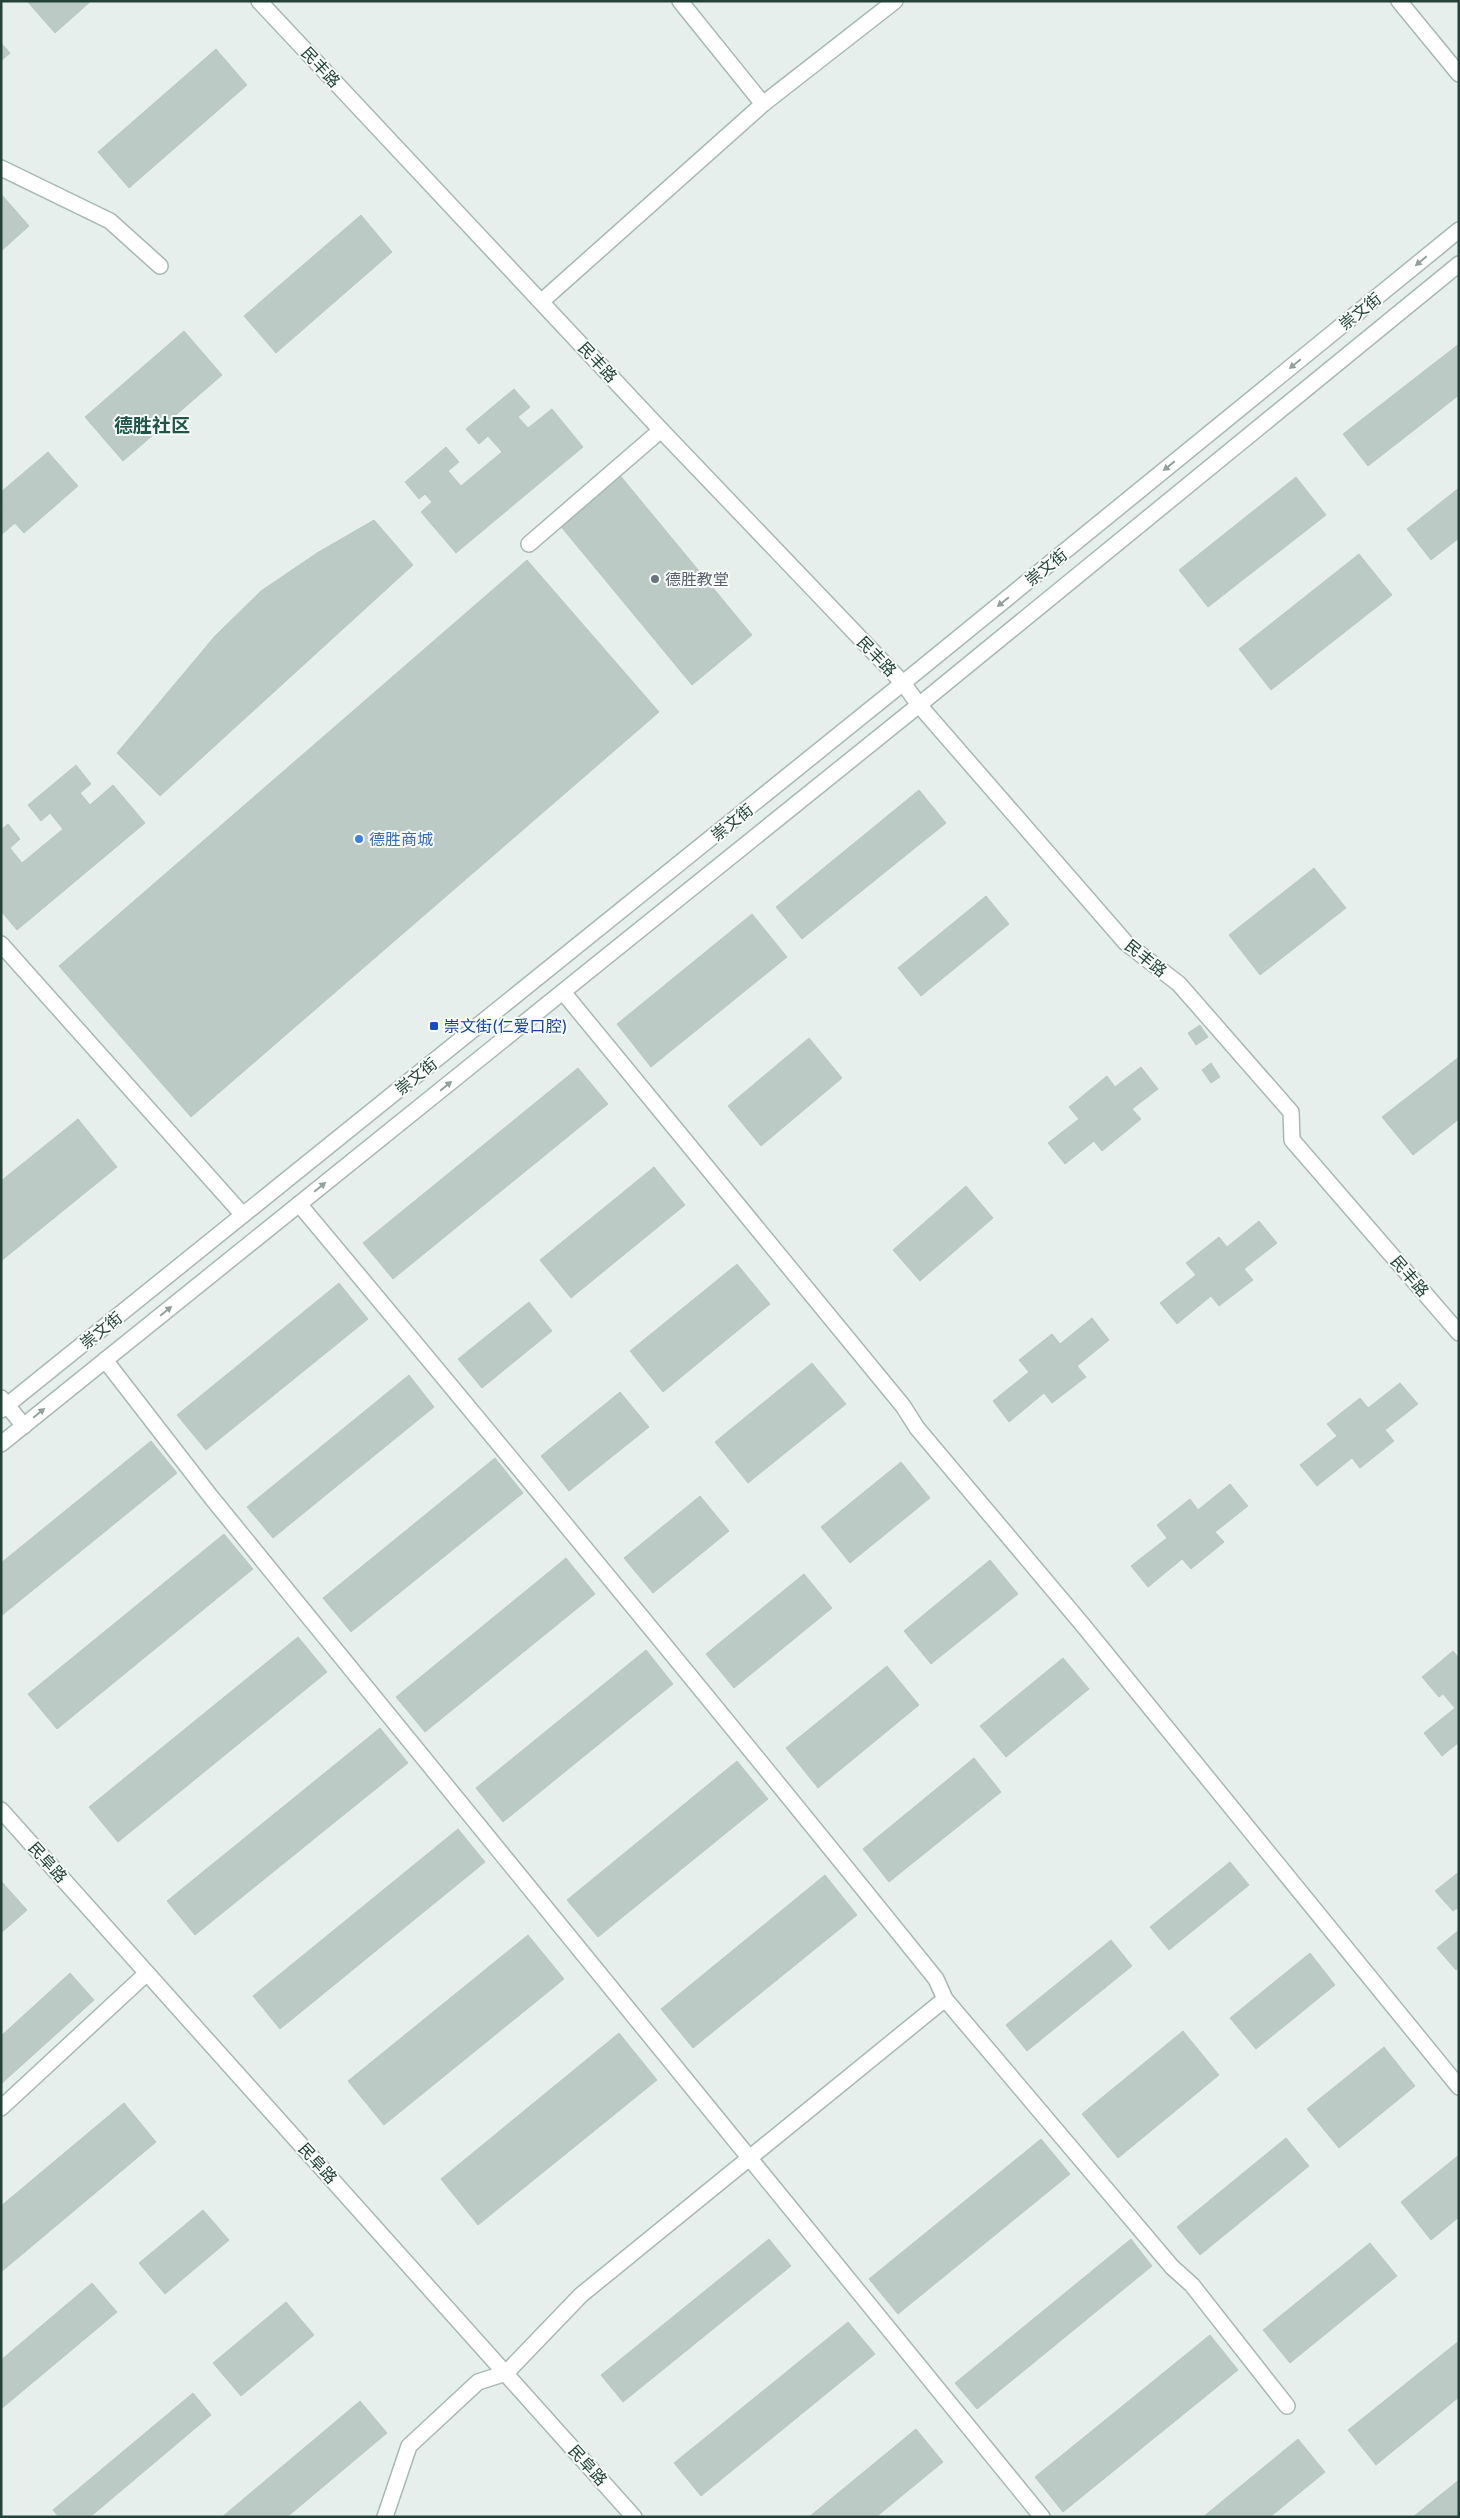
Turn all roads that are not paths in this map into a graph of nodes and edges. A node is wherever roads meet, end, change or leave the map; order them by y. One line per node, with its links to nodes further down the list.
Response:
1 (259, 1): 11 (street, 民丰路)
2 (680, 1): 6 (street)
3 (895, 1): 6 (street)
4 (1399, 1): 5 (street)
5 (1459, 74)
6 (763, 104): 11 (street)
7 (1, 168): 10 (street)
8 (1459, 230): 14 (street, 崇文街, one-way to 14)
9 (1459, 264): 15 (street, 崇文街)
10 (160, 266)
11 (542, 301): 12 (street, 民丰路)
12 (661, 430): 13 (street); 14 (street, 民丰路)
13 (529, 544)
14 (903, 684): 15 (street, 民丰路); 19 (street, 崇文街)
15 (919, 705): 17 (street, 崇文街); 20 (street, 民丰路)
16 (1, 944): 19 (street)
17 (563, 992): 18 (street, 崇文街, one-way to 17); 28 (street)
18 (299, 1204): 21 (street, 崇文街, one-way to 18); 27 (street)
19 (243, 1215): 22 (street, 崇文街)
20 (1459, 1333)
21 (105, 1360): 23 (street, 崇文街, one-way to 21); 30 (street)
22 (3, 1404): 23 (street)
23 (24, 1426): 24 (street, 崇文街)
24 (1, 1444)
25 (1, 1810): 26 (street, 民阜路)
26 (147, 1973): 29 (street); 31 (street, 民阜路)
27 (945, 1999): 30 (street); 32 (street)
28 (1459, 2087)
29 (1, 2108)
30 (748, 2159): 31 (street); 35 (street)
31 (506, 2373): 33 (street); 34 (street, 民阜路)
32 (1287, 2406)
33 (385, 2517)
34 (634, 2517)
35 (1042, 2517)

